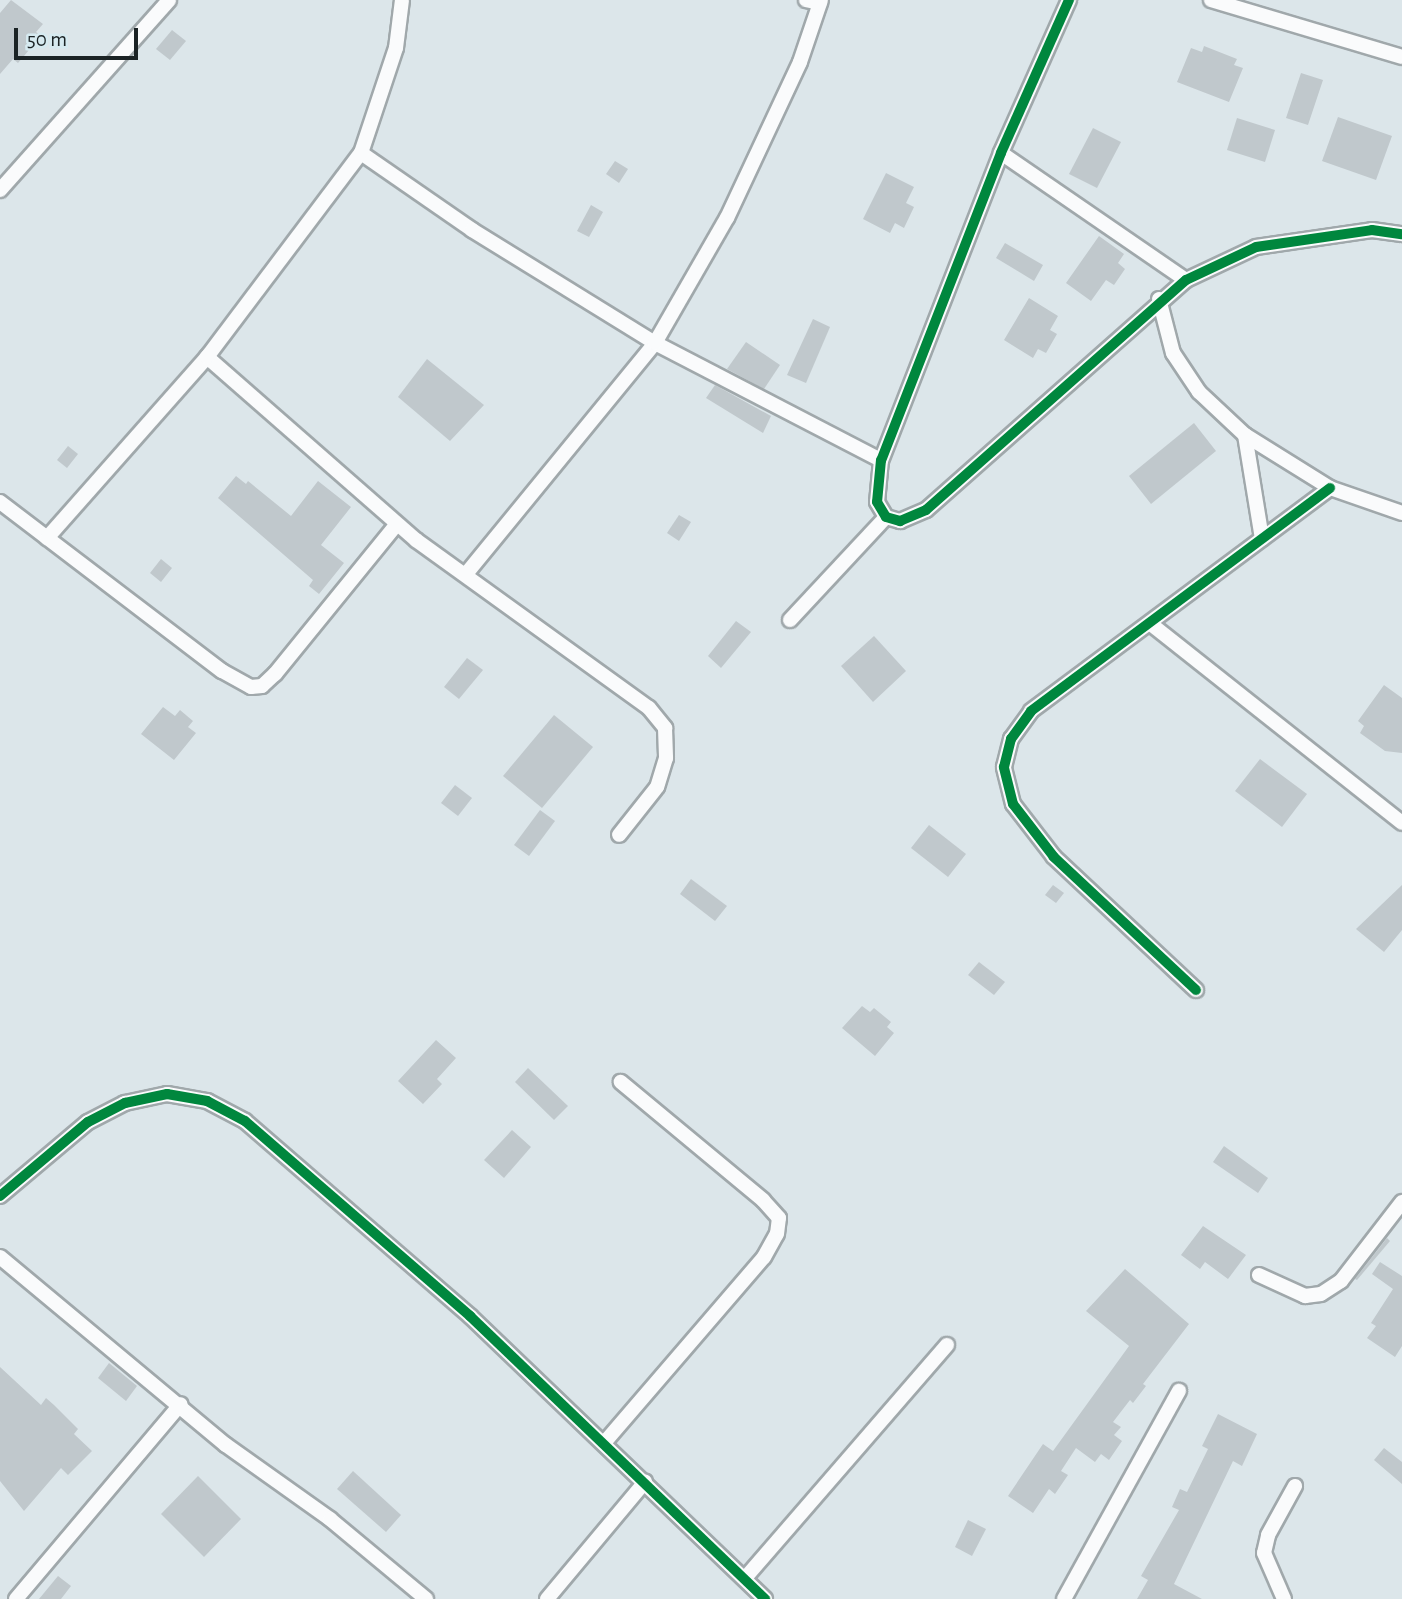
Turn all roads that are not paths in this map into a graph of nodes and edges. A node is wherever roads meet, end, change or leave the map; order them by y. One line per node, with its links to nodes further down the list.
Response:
1 (169, 0): 10 (street)
2 (412, 0): 6 (street)
3 (1069, 0): 9 (street)
4 (1210, 0): 7 (street)
5 (816, 1): 14 (street)
6 (403, 6): 8 (street)
7 (1402, 57)
8 (361, 153): 14 (street); 15 (street)
9 (1001, 153): 12 (street); 17 (street)
10 (0, 190)
11 (1402, 234): 12 (street)
12 (1186, 280): 13 (street)
13 (1160, 299): 16 (street); 21 (street)
14 (654, 343): 17 (street); 25 (street)
15 (207, 357): 22 (street); 23 (street)
16 (1245, 435): 18 (street); 24 (street)
17 (881, 460): 21 (street)
18 (1330, 488): 20 (street); 24 (street)
19 (0, 502): 23 (street)
20 (1402, 513)
21 (886, 517): 26 (street)
22 (397, 524): 23 (street); 25 (street)
23 (47, 538)
24 (1262, 539): 27 (street)
25 (466, 574): 29 (street)
26 (790, 620)
27 (1150, 624): 28 (street); 30 (street)
28 (1402, 823)
29 (619, 835)
30 (1196, 990)
31 (621, 1082): 39 (street)
32 (0, 1196): 39 (street)
33 (1402, 1202): 35 (street)
34 (0, 1257): 38 (street)
35 (1259, 1275)
36 (947, 1345): 42 (street)
37 (1179, 1391): 47 (street)
38 (181, 1404): 43 (street); 44 (street)
39 (604, 1443): 40 (street)
40 (645, 1482): 42 (street); 45 (street)
41 (1295, 1486): 48 (street)
42 (746, 1577): 46 (street)
43 (16, 1599)
44 (426, 1599)
45 (547, 1599)
46 (765, 1599)
47 (1065, 1599)
48 (1284, 1599)

